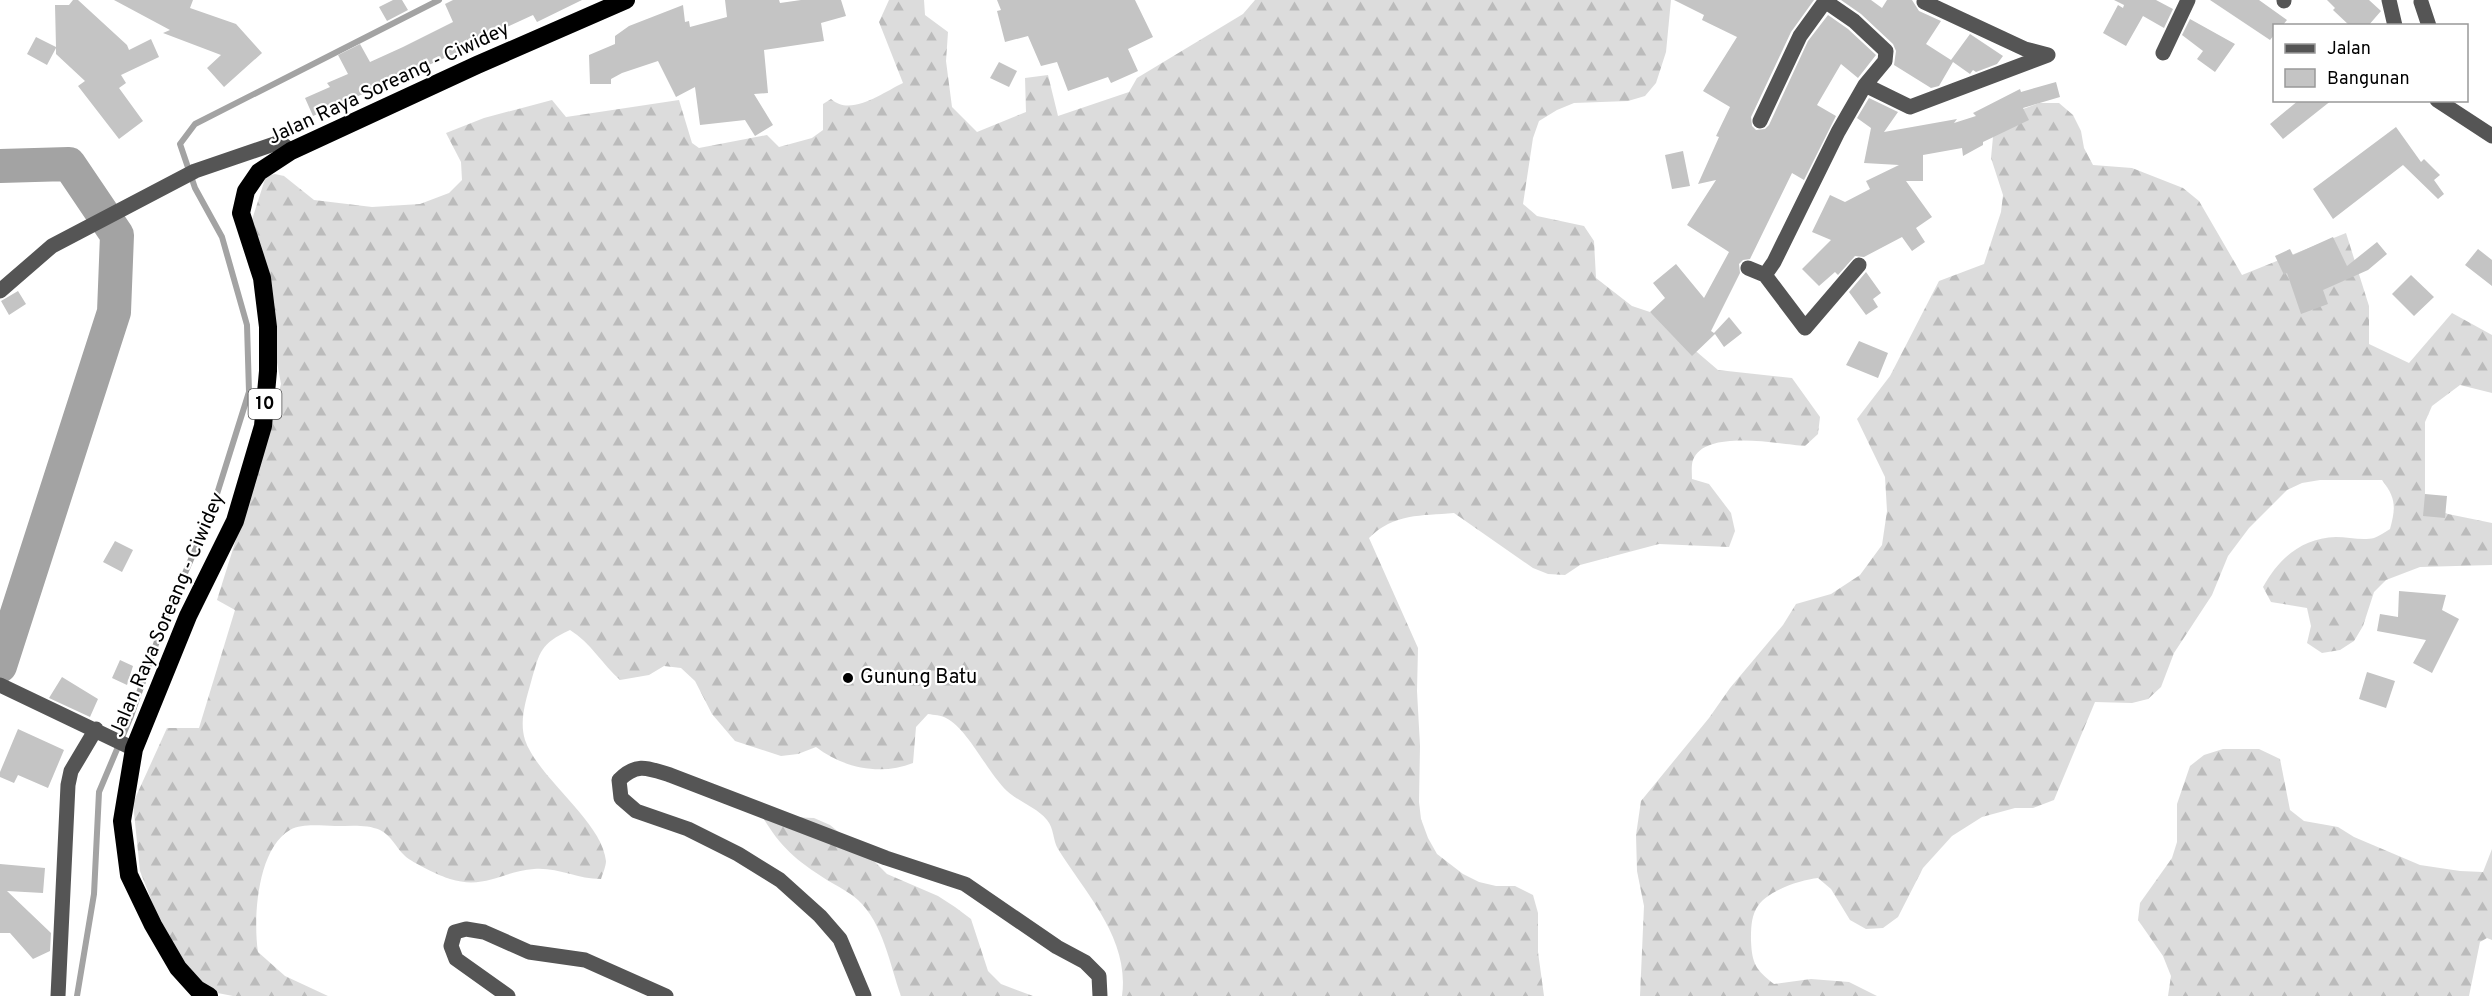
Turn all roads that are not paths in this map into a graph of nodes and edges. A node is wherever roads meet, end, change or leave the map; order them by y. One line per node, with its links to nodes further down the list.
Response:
1 (626, 0): 14 (highway, Jalan Raya Soreang - Ciwidey / 10)
2 (2188, 0): 9 (street)
3 (2389, 0): 7 (street)
4 (1825, 1): 10 (street); 12 (street)
5 (1924, 2): 10 (street)
6 (2421, 2): 8 (street)
7 (2395, 24)
8 (2428, 24)
9 (2163, 53)
10 (1864, 85): 17 (street)
11 (2440, 102): 13 (street)
12 (1760, 121)
13 (2492, 136)
14 (291, 151): 18 (street); 21 (highway, Jalan Raya Soreang - Ciwidey / 10)
15 (1859, 265): 17 (street)
16 (1748, 268): 17 (street)
17 (1764, 275)
18 (0, 291)
19 (0, 685): 20 (street)
20 (96, 729): 21 (street); 22 (street)
21 (125, 745): 23 (highway, Jalan Raya Soreang - Ciwidey / 10)
22 (58, 996)
23 (209, 996)
24 (508, 996): 25 (street)
25 (666, 996)
26 (864, 996): 27 (street)
27 (1101, 996)

